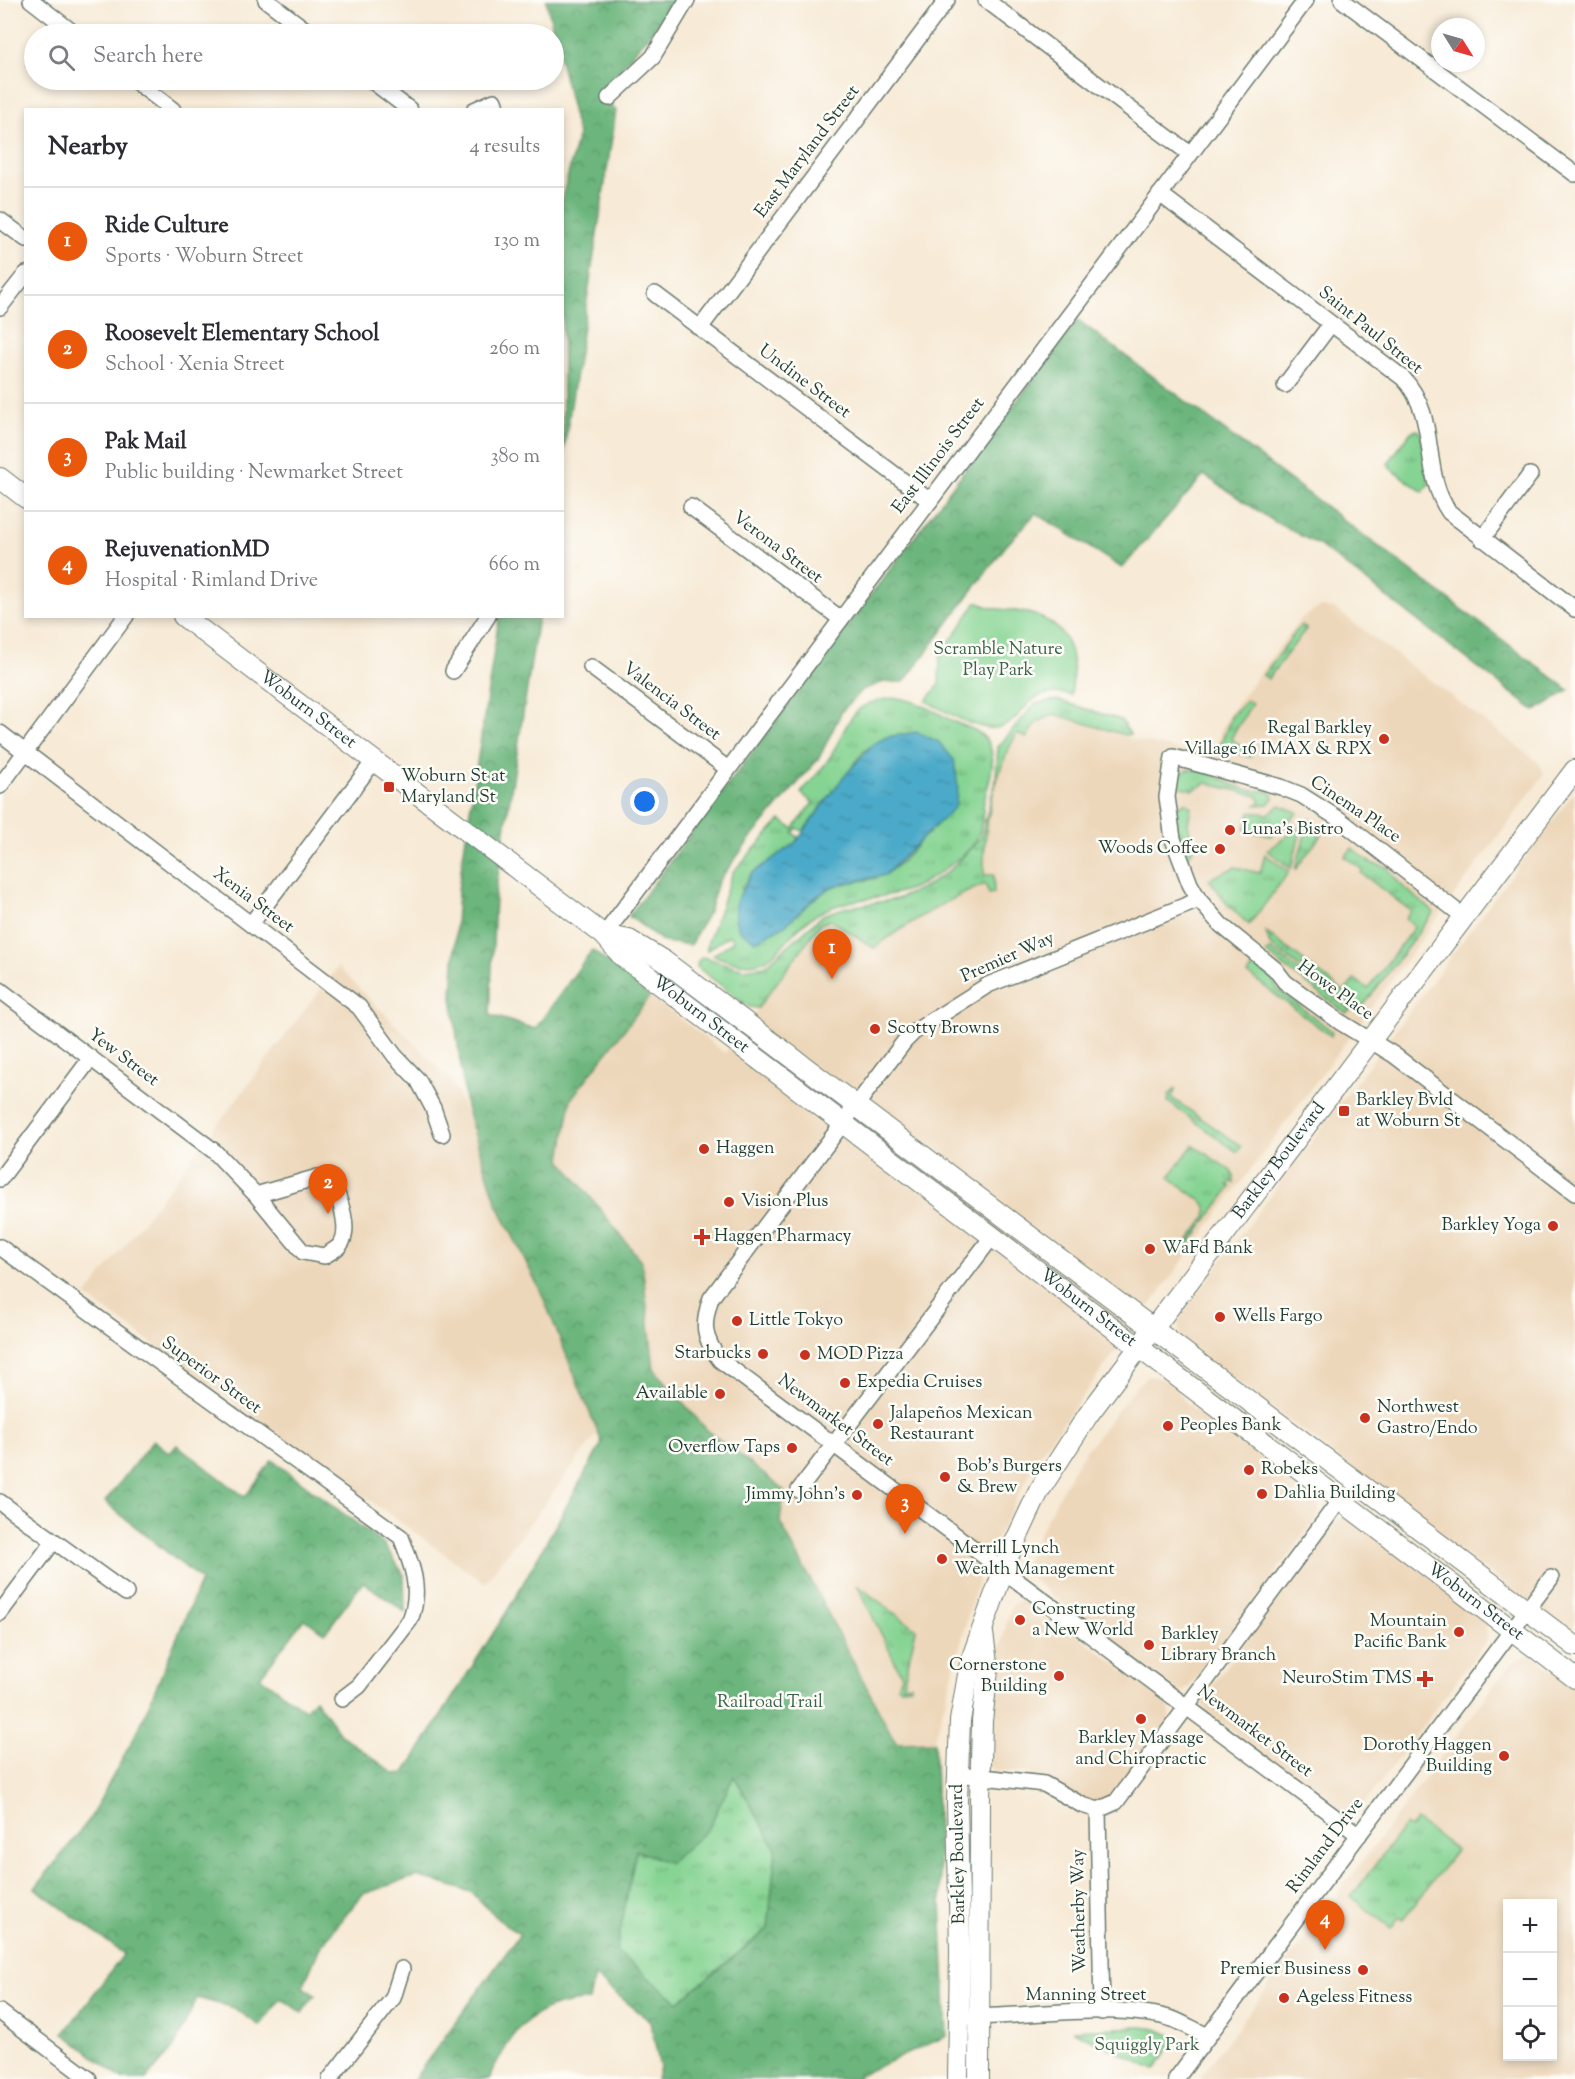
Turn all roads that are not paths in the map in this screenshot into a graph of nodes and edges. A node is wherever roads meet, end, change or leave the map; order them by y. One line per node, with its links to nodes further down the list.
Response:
1 (31, 0): 8 (street)
2 (266, 0): 9 (street)
3 (687, 0): 12 (street)
4 (947, 0): 24 (street, East Maryland Street)
5 (986, 0): 15 (street)
6 (1306, 0): 15 (street, East Illinois Street)
7 (1342, 0): 16 (street)
8 (62, 24)
9 (298, 24)
10 (147, 90): 13 (street)
11 (384, 90): 14 (street)
12 (609, 98)
13 (170, 108)
14 (407, 108)
15 (1190, 154): 17 (street, East Illinois Street)
16 (1575, 174)
17 (1160, 194): 23 (street, Saint Paul Street); 29 (street, East Illinois Street)
18 (0, 220): 19 (street)
19 (24, 238)
20 (24, 277): 22 (street)
21 (655, 294): 24 (street, Undine Street)
22 (0, 308)
23 (1331, 324): 25 (street); 31 (street, Saint Paul Street)
24 (700, 328): 29 (street, Undine Street)
25 (1285, 385)
26 (1530, 475): 31 (street)
27 (0, 478): 28 (main road)
28 (24, 496)
29 (930, 501): 36 (street, East Illinois Street)
30 (691, 507): 36 (street, Verona Street)
31 (1482, 539): 32 (street, Saint Paul Street)
32 (1575, 609)
33 (125, 618): 40 (street)
34 (186, 618): 42 (main road, Woburn Street)
35 (487, 618): 38 (street)
36 (841, 619): 43 (street, East Illinois Street)
37 (591, 667): 43 (street, Valencia Street)
38 (453, 671)
39 (0, 733): 40 (street, Xenia Street)
40 (26, 753): 45 (street); 48 (street, Xenia Street)
41 (1173, 757): 46 (street, Howe Place); 47 (street, Cinema Place)
42 (374, 761): 48 (street); 49 (main road, Woburn Street)
43 (728, 769): 49 (street, East Illinois Street)
44 (1575, 770): 47 (main road, Barkley Boulevard)
45 (0, 786)
46 (1199, 900): 51 (street, Howe Place); 53 (street, Premier Way)
47 (1464, 917): 51 (main road, Barkley Boulevard)
48 (251, 924): 55 (street, Xenia Street)
49 (604, 935): 53 (main road, Woburn Street); 54 (main road, Woburn Street)
50 (0, 990): 52 (street, Yew Street)
51 (1371, 1041): 57 (street, Howe Place); 61 (main road, Barkley Boulevard)
52 (91, 1058): 56 (street); 58 (street, Yew Street)
53 (856, 1105): 54 (street, Premier Way); 61 (main road, Woburn Street)
54 (842, 1123): 59 (main road, Woburn Street); 63 (street, Newmarket Street)
55 (442, 1134)
56 (0, 1179)
57 (1575, 1193)
58 (256, 1195): 58 (street)
59 (992, 1237): 62 (main road, Woburn Street); 63 (street)
60 (0, 1247): 77 (street, Superior Street)
61 (1153, 1329): 62 (main road, Barkley Boulevard); 71 (main road, Woburn Street)
62 (1139, 1348): 65 (main road, Woburn Street); 68 (main road, Barkley Boulevard)
63 (834, 1444): 64 (street); 68 (street, Newmarket Street)
64 (799, 1490)
65 (1340, 1500): 73 (main road, Woburn Street); 78 (street)
66 (0, 1502): 67 (street)
67 (53, 1542): 70 (street); 72 (street)
68 (1003, 1570): 74 (main road, Barkley Boulevard); 78 (street, Newmarket Street)
69 (1551, 1578): 71 (street, Rimland Drive)
70 (126, 1593)
71 (1527, 1610): 73 (street, Rimland Drive); 75 (main road, Woburn Street)
72 (0, 1613)
73 (1512, 1630): 76 (main road, Woburn Street); 82 (street, Rimland Drive)
74 (983, 1633): 79 (main road, Barkley Boulevard); 80 (main road, Barkley Boulevard)
75 (1575, 1646)
76 (1575, 1678)
77 (342, 1700)
78 (1187, 1707): 81 (street); 82 (street, Newmarket Street)
79 (958, 1774): 80 (street); 86 (main road, Barkley Boulevard)
80 (981, 1776): 81 (street); 87 (main road, Barkley Boulevard)
81 (1098, 1809): 85 (street, Weatherby Way)
82 (1359, 1835): 88 (street, Rimland Drive)
83 (402, 1969): 90 (street)
84 (0, 2012): 89 (street)
85 (1102, 2012): 87 (street, Manning Street); 88 (street, Manning Street)
86 (959, 2016): 87 (street, Manning Street); 91 (main road, Barkley Boulevard)
87 (980, 2017): 92 (main road, Barkley Boulevard)
88 (1208, 2036): 93 (street, Rimland Drive)
89 (89, 2079)
90 (330, 2079)
91 (958, 2079)
92 (979, 2079)
93 (1176, 2079)

